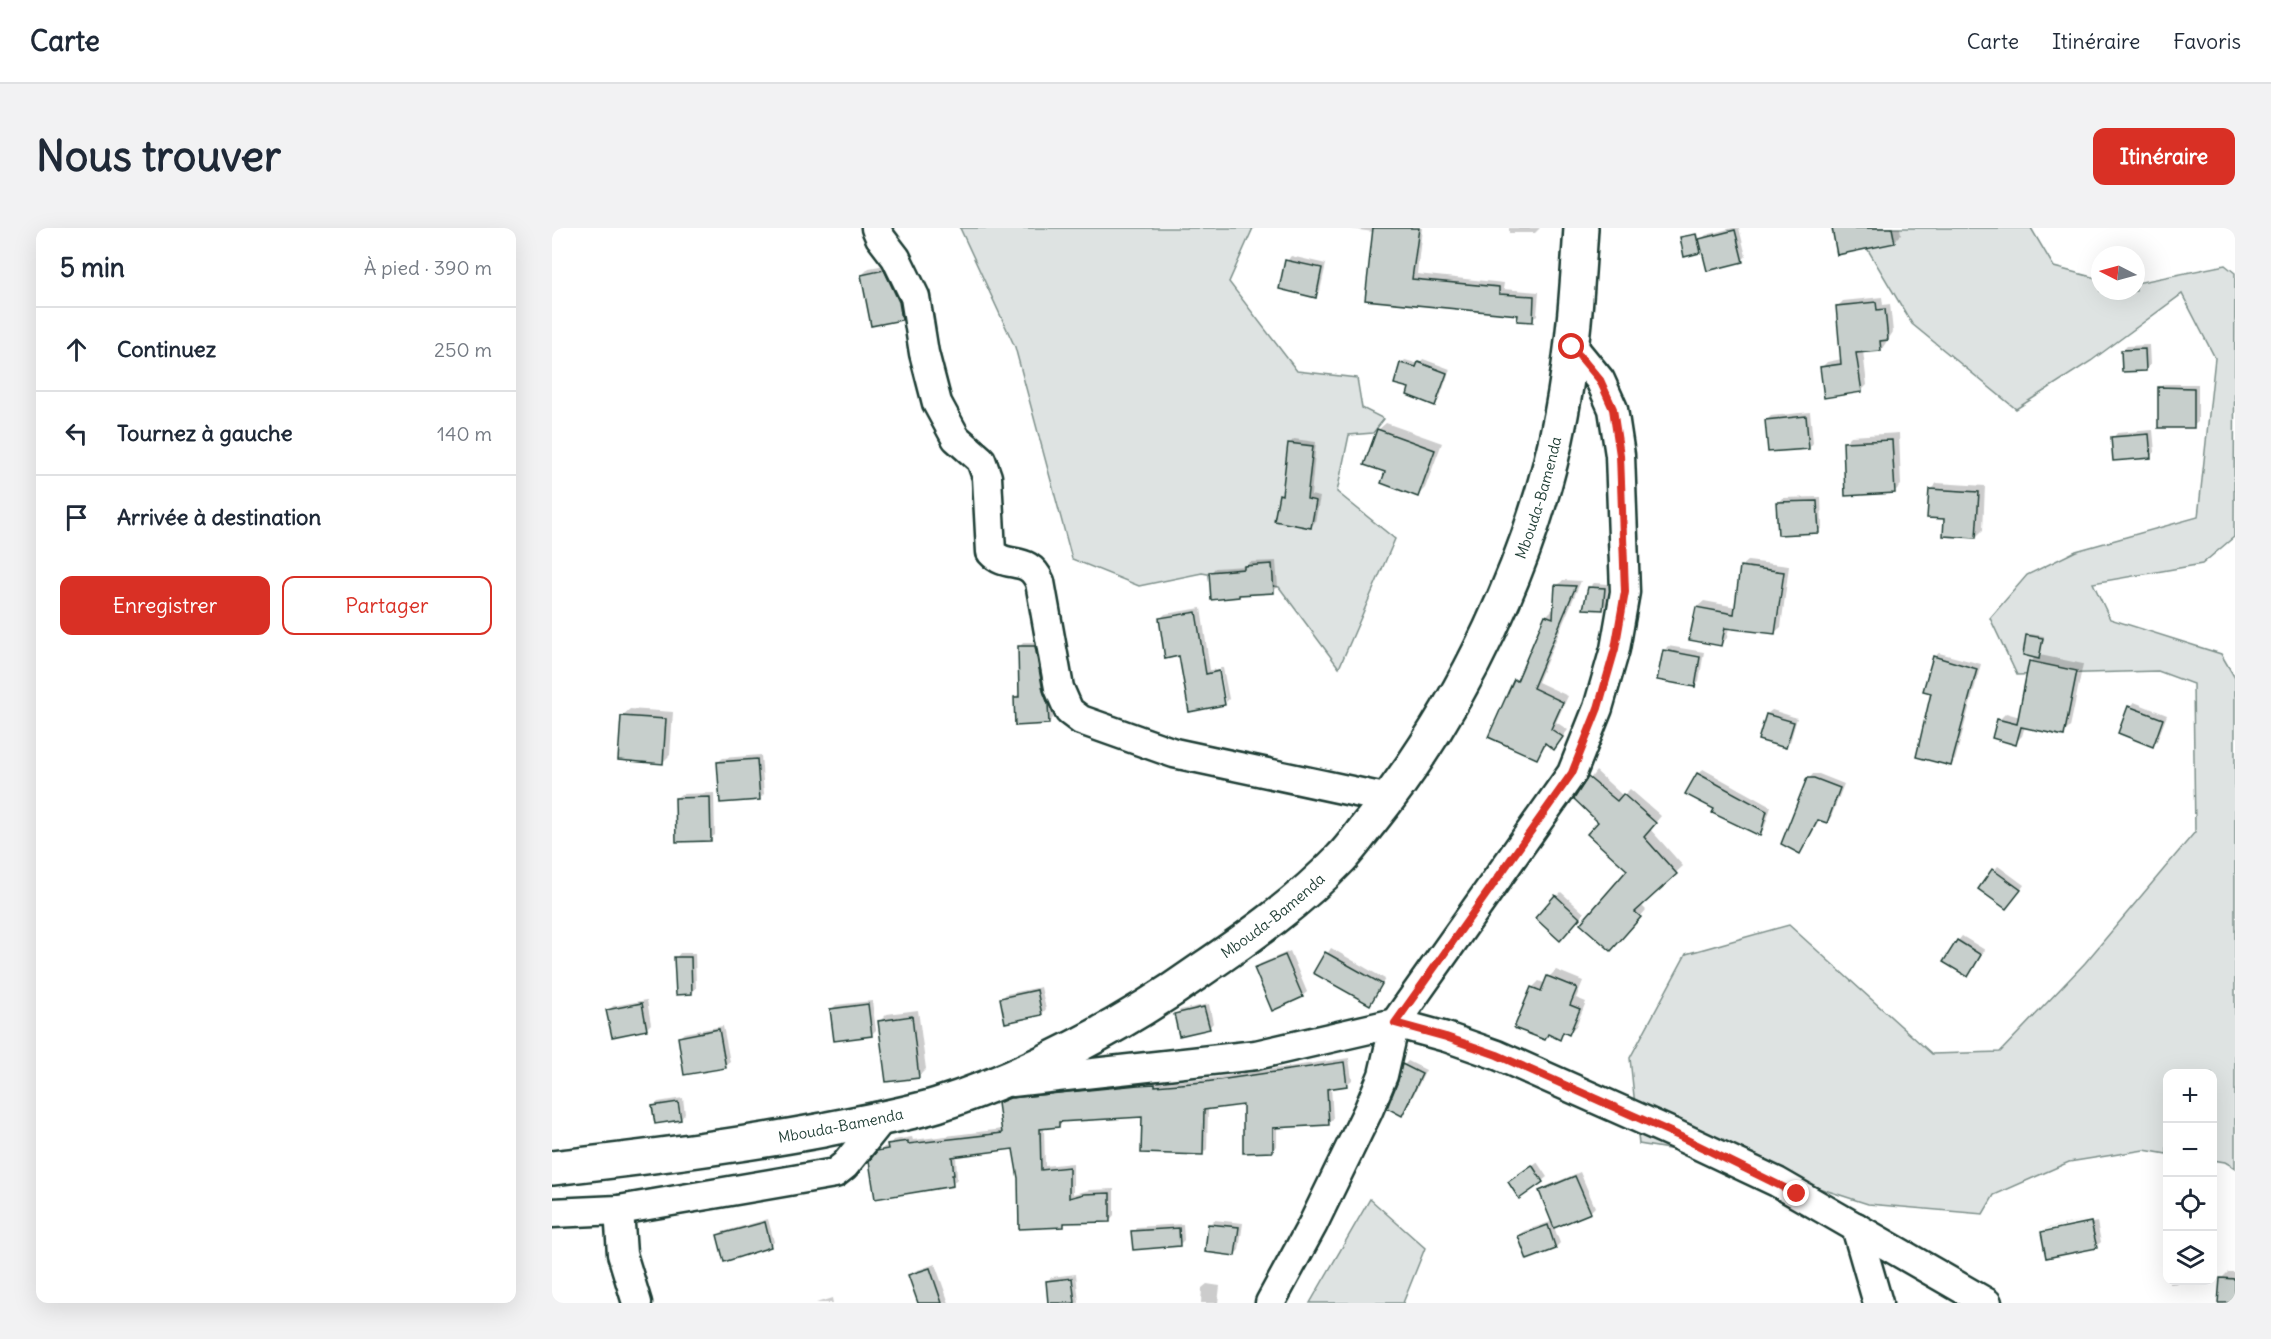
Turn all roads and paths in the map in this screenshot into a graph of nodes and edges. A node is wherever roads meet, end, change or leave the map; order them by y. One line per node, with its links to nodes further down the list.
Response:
1 (876, 228): 4 (street)
2 (1581, 228): 3 (highway, Mbouda-Bamenda)
3 (1572, 347): 4 (highway, Mbouda-Bamenda); 5 (street)
4 (1389, 800): 6 (highway, Mbouda-Bamenda)
5 (1395, 1023): 6 (street); 11 (street); 13 (street)
6 (998, 1084): 7 (highway, Mbouda-Bamenda)
7 (882, 1119): 8 (highway, Mbouda-Bamenda); 9 (street)
8 (552, 1168)
9 (619, 1210): 10 (street); 12 (street)
10 (552, 1213)
11 (1856, 1227): 14 (street); 15 (street)
12 (637, 1303)
13 (1270, 1303)
14 (1878, 1303)
15 (1987, 1303)

